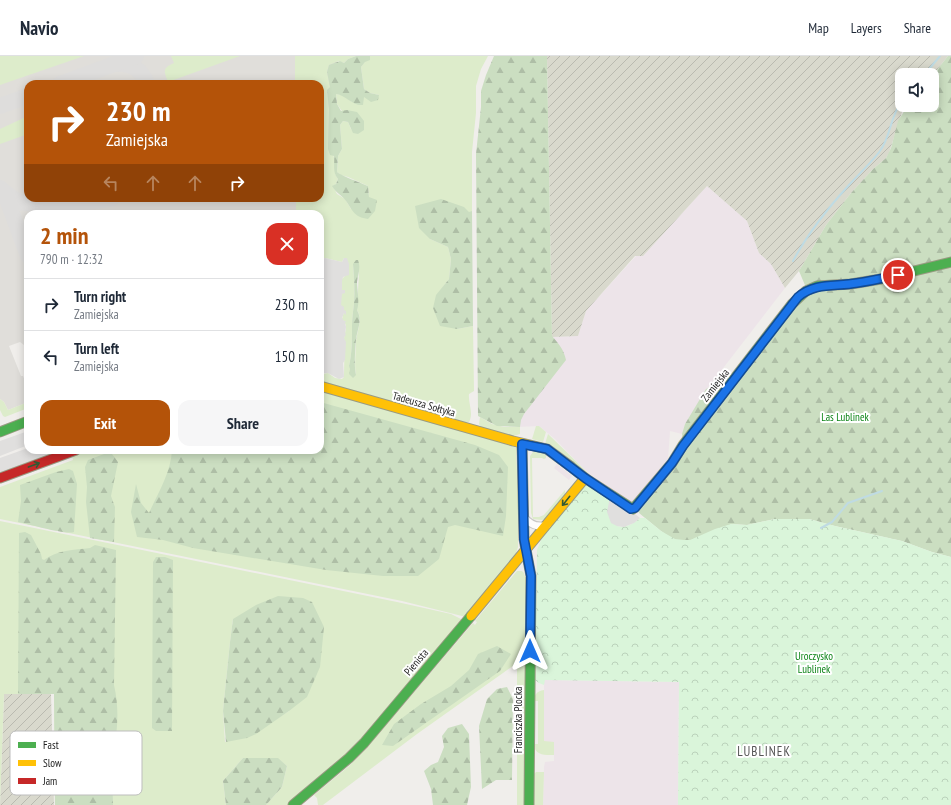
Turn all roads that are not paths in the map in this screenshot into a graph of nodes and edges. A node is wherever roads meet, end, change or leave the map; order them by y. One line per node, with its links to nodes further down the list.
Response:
1 (951, 262): 8 (street, Zamiejska)
2 (324, 387): 5 (street, Tadeusza Sołtyka)
3 (24, 423): 4 (street)
4 (0, 432)
5 (522, 444): 8 (street, Zamiejska); 9 (street, Franciszka Plocka)
6 (65, 454): 7 (street, one-way to 6)
7 (0, 478)
8 (585, 478): 10 (street, Pienista, one-way to 10)
9 (523, 515): 10 (street); 11 (street, Franciszka Plocka)
10 (547, 525): 11 (street, Pienista)
11 (526, 551): 12 (street, Pienista); 13 (street, Franciszka Plocka)
12 (294, 805)
13 (529, 805)

